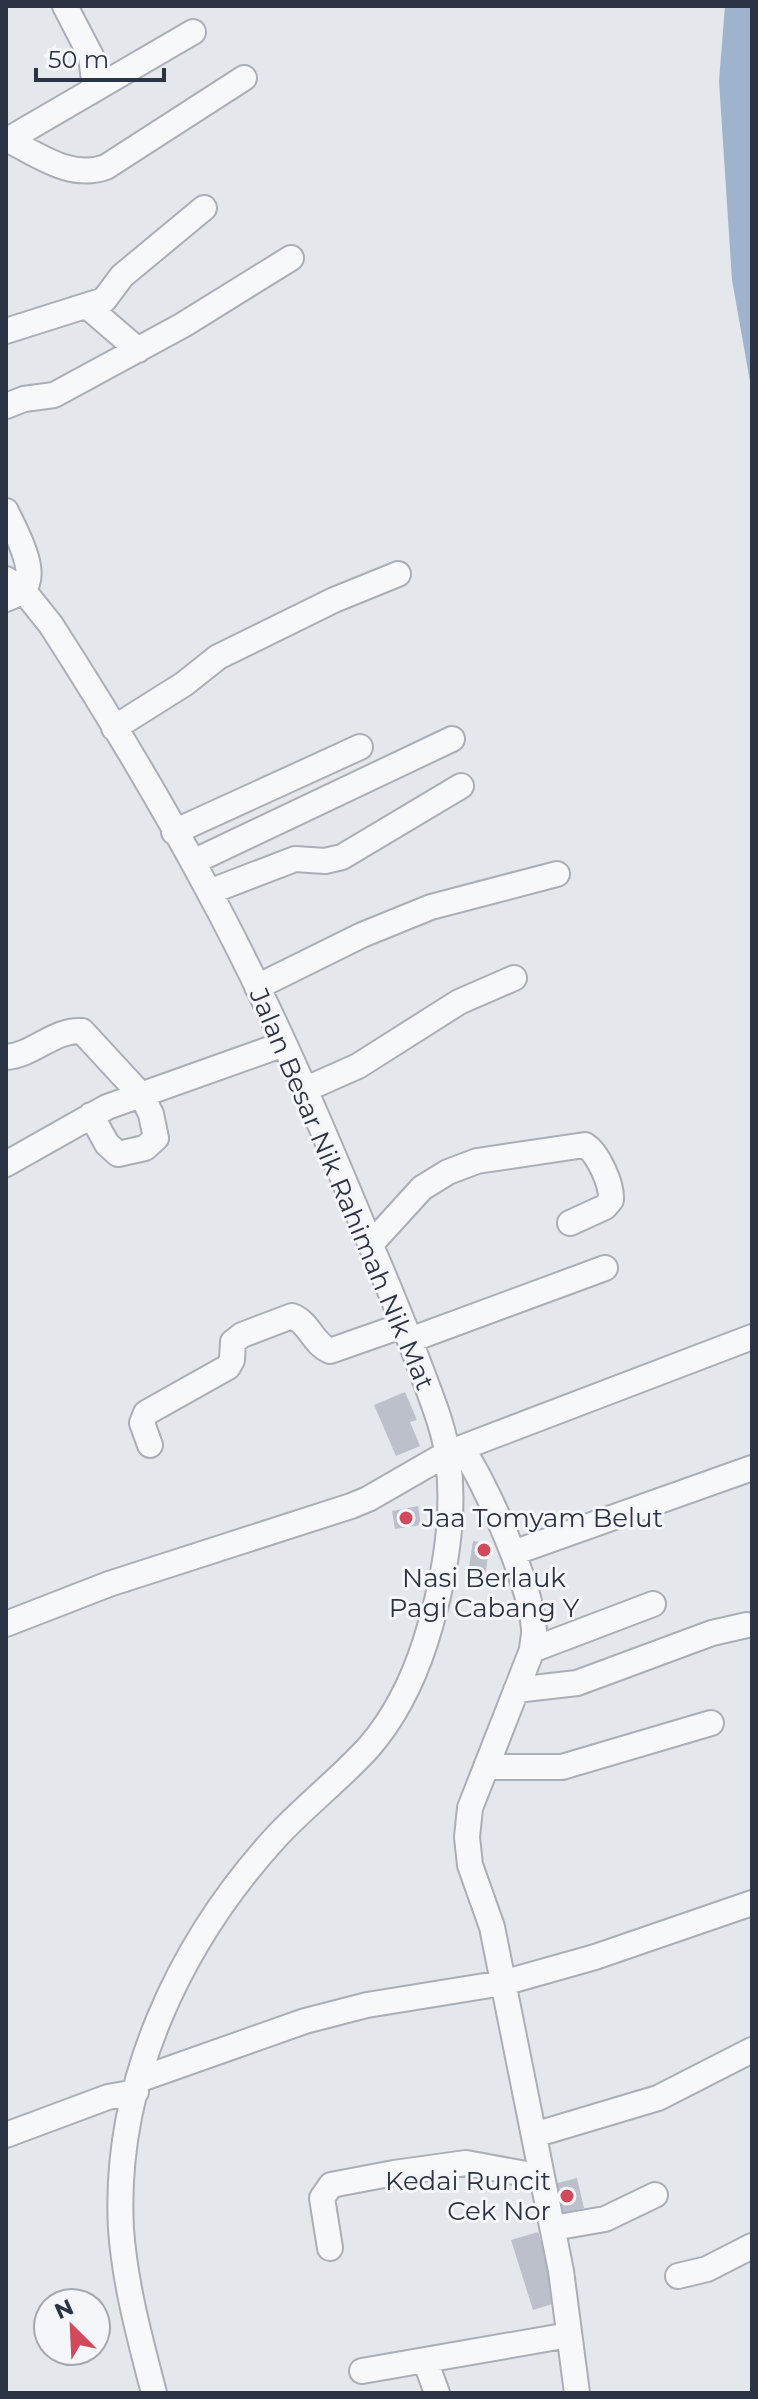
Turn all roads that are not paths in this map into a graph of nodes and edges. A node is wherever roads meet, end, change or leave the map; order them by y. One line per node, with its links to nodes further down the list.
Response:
1 (65, 6): 4 (street)
2 (193, 32): 4 (street)
3 (244, 78): 5 (street)
4 (95, 89): 5 (street)
5 (7, 140)
6 (204, 208): 8 (street)
7 (291, 258): 10 (street)
8 (87, 306): 9 (street); 10 (street)
9 (6, 331)
10 (138, 350): 11 (street)
11 (6, 406)
12 (6, 511): 14 (street)
13 (398, 574): 15 (street)
14 (12, 589): 15 (street, Jalan Besar Nik Rahimah Nik Mat)
15 (114, 728): 19 (street, Jalan Besar Nik Rahimah Nik Mat)
16 (452, 739): 20 (street)
17 (360, 747): 19 (street)
18 (461, 786): 22 (street)
19 (174, 832): 20 (street, Jalan Besar Nik Rahimah Nik Mat)
20 (193, 862): 22 (street, Jalan Besar Nik Rahimah Nik Mat)
21 (557, 874): 24 (street)
22 (209, 892): 24 (street, Jalan Besar Nik Rahimah Nik Mat)
23 (514, 978): 27 (street)
24 (257, 987): 25 (street, Jalan Besar Nik Rahimah Nik Mat)
25 (284, 1044): 27 (street, Jalan Besar Nik Rahimah Nik Mat); 28 (street)
26 (6, 1057): 28 (street)
27 (304, 1090): 32 (street, Jalan Besar Nik Rahimah Nik Mat)
28 (142, 1096): 29 (street); 29 (street)
29 (91, 1115): 30 (street)
30 (6, 1164)
31 (570, 1223): 32 (street)
32 (371, 1244): 34 (street, Jalan Besar Nik Rahimah Nik Mat)
33 (605, 1268): 34 (street)
34 (407, 1333): 36 (street); 37 (street, Jalan Besar Nik Rahimah Nik Mat)
35 (752, 1337): 37 (street)
36 (150, 1445)
37 (454, 1451): 39 (street); 41 (street); 50 (street, Jalan Besar Nik Rahimah Nik Mat)
38 (752, 1468): 39 (street)
39 (513, 1553): 43 (street)
40 (653, 1604): 43 (street)
41 (6, 1624)
42 (747, 1625): 44 (street)
43 (532, 1650): 44 (street)
44 (516, 1690): 46 (street)
45 (711, 1723): 46 (street)
46 (486, 1767): 48 (street)
47 (752, 1903): 48 (street)
48 (503, 1983): 50 (street); 52 (street)
49 (752, 2050): 52 (street)
50 (137, 2086): 51 (street); 62 (street, Jalan Besar Nik Rahimah Nik Mat)
51 (6, 2135)
52 (534, 2135): 53 (street)
53 (542, 2177): 55 (street); 57 (street)
54 (655, 2195): 55 (street)
55 (553, 2228): 59 (street)
56 (752, 2246): 58 (street)
57 (330, 2248)
58 (678, 2276)
59 (569, 2335): 60 (street); 64 (street)
60 (425, 2360): 61 (street); 63 (street)
61 (362, 2371)
62 (154, 2393)
63 (437, 2393)
64 (577, 2393)

